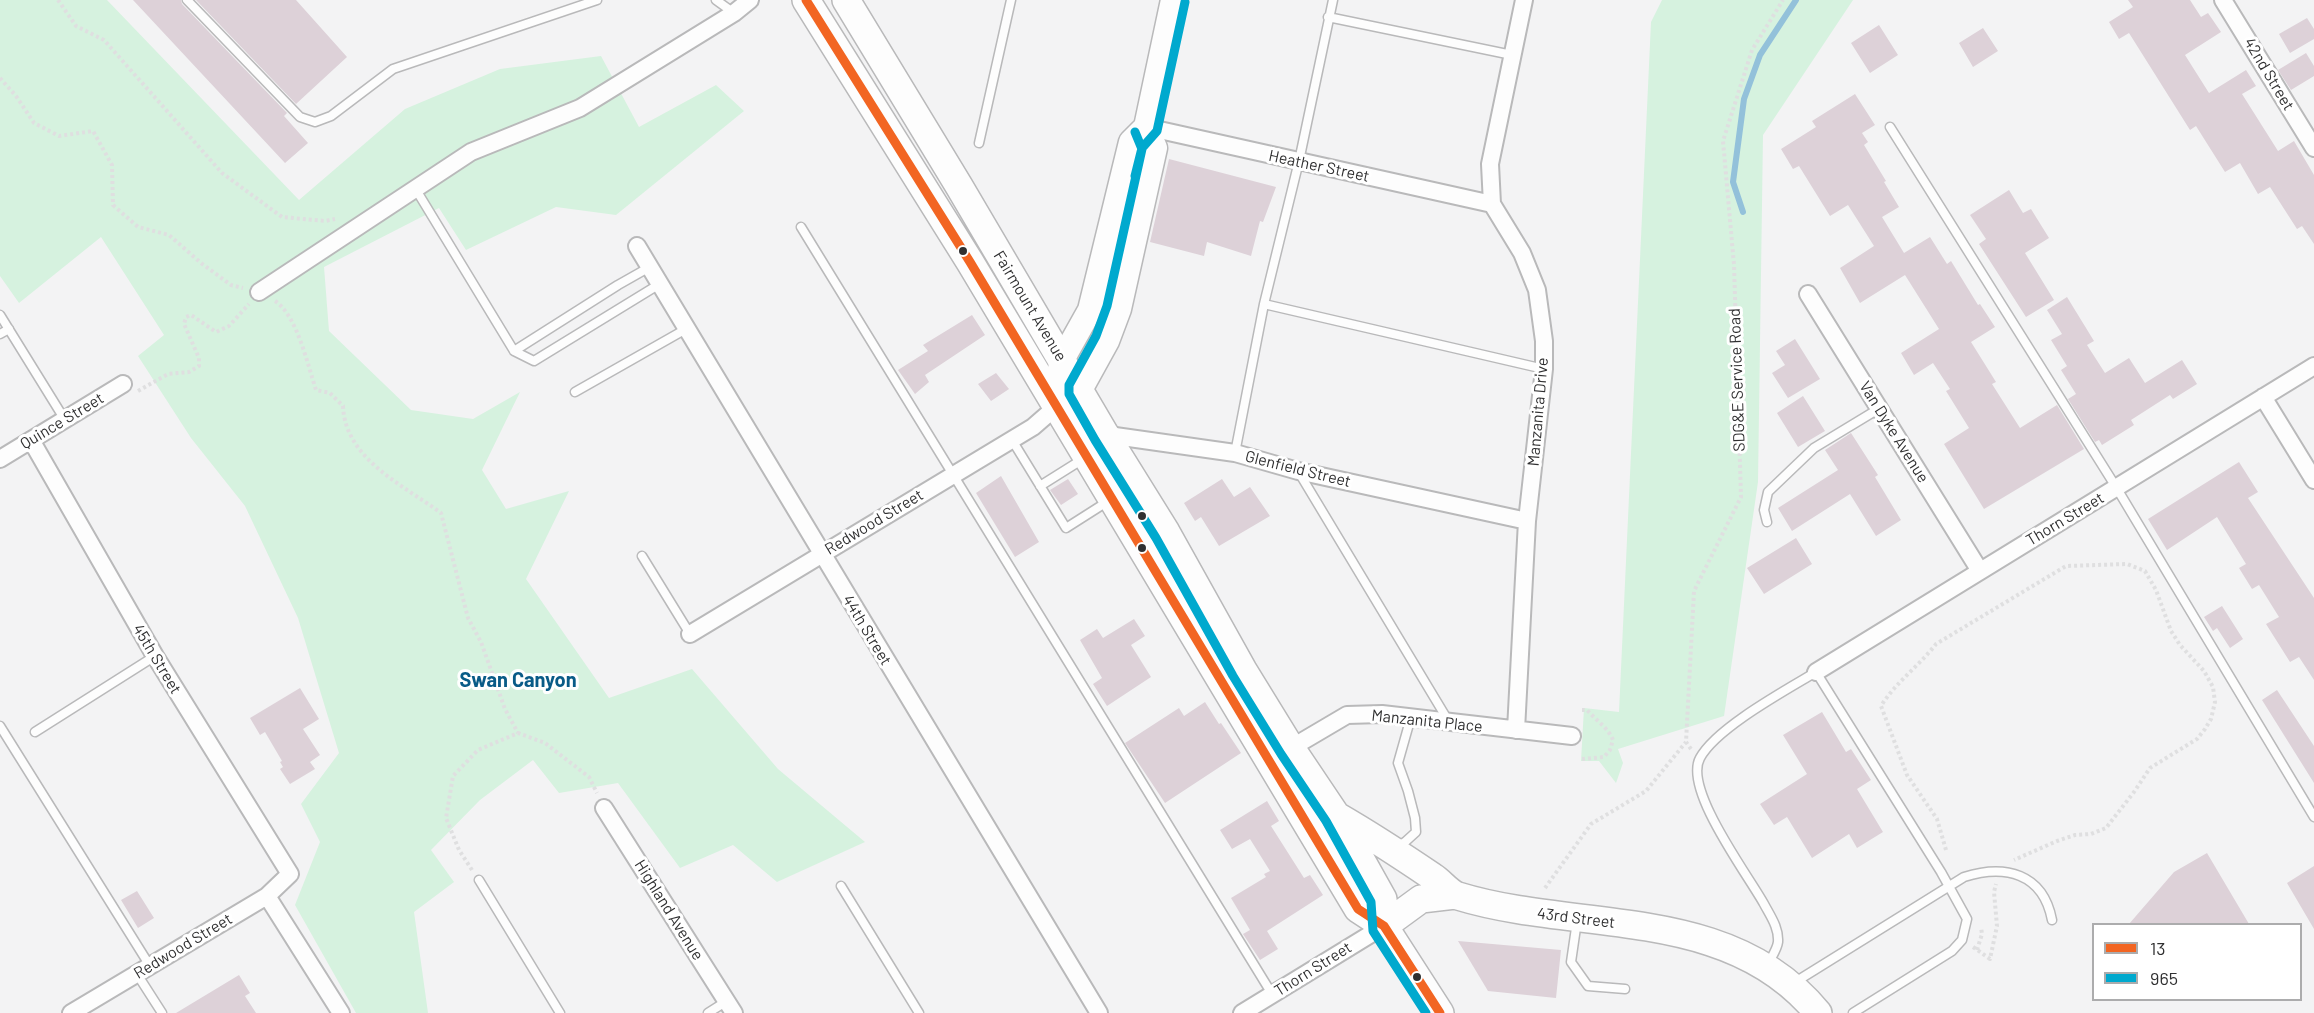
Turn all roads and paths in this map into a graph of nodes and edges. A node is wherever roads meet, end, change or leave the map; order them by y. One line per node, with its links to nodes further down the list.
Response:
1 (58, 0): 25 (path)
2 (188, 0): 3 (lane)
3 (597, 0)
4 (716, 0): 14 (lane)
5 (750, 0): 14 (street)
6 (806, 0): 46 (main road, Fairmount Avenue)
7 (846, 0): 38 (main road, Fairmount Avenue)
8 (1011, 0): 20 (lane)
9 (1173, 0): 18 (street)
10 (1333, 0): 15 (lane)
11 (1524, 0): 16 (street, Manzanita Drive)
12 (1783, 0): 76 (path, SDG&E Service Road)
13 (2223, 0): 21 (street, 42nd Street)
14 (734, 13): 23 (street)
15 (1328, 18): 16 (lane); 22 (lane)
16 (1512, 55): 24 (street, Manzanita Drive)
17 (0, 78): 30 (path)
18 (1146, 127): 22 (street, Heather Street); 38 (street); 42 (street)
19 (1890, 127): 58 (lane)
20 (979, 143)
21 (2314, 148)
22 (1299, 161): 24 (street, Heather Street); 32 (lane)
23 (415, 188): 25 (street); 37 (lane)
24 (1492, 204): 40 (street, Manzanita Drive)
25 (378, 212): 30 (street)
26 (801, 227): 55 (lane)
27 (637, 246): 28 (street, 44th Street)
28 (648, 268): 29 (street, 44th Street); 37 (lane)
29 (658, 285): 35 (street, 44th Street); 37 (lane)
30 (259, 292): 41 (path); 74 (path)
31 (1808, 294): 45 (street, Van Dyke Avenue)
32 (1264, 304): 40 (lane); 51 (lane)
33 (0, 315): 34 (lane)
34 (9, 329): 36 (lane); 47 (lane)
35 (686, 329): 43 (lane); 62 (street, 44th Street)
36 (0, 334)
37 (514, 351)
38 (1062, 360): 42 (main road, Fairmount Avenue); 46 (street)
39 (2314, 366): 44 (street, Thorn Street)
40 (1544, 369): 60 (street, Manzanita Drive)
41 (130, 388): 47 (street, Quince Street)
42 (1080, 390): 46 (street); 48 (main road, Fairmount Avenue)
43 (575, 392)
44 (2264, 397): 56 (street); 58 (street, Thorn Street)
45 (1880, 408): 61 (lane); 64 (street, Van Dyke Avenue)
46 (1062, 418): 48 (street, Glenfield Street); 50 (street, Redwood Street); 52 (main road, Fairmount Avenue)
47 (65, 420): 49 (street, Quince Street)
48 (1105, 435): 51 (street, Glenfield Street); 77 (main road, Fairmount Avenue)
49 (31, 440): 53 (street, Quince Street); 66 (street, 45th Street)
50 (1011, 440): 55 (street, Redwood Street); 57 (lane)
51 (1235, 453): 54 (street, Glenfield Street)
52 (1085, 457): 57 (lane); 59 (main road, Fairmount Avenue)
53 (0, 459)
54 (1298, 471): 60 (street, Glenfield Street); 70 (lane)
55 (954, 475): 62 (street, Redwood Street); 103 (lane)
56 (2314, 480)
57 (1040, 486): 59 (lane)
58 (2116, 487): 64 (street, Thorn Street); 82 (lane)
59 (1111, 500): 96 (main road, Fairmount Avenue)
60 (1527, 521): 72 (street, Manzanita Drive)
61 (1767, 522)
62 (822, 554): 65 (street, Redwood Street); 111 (street, 44th Street)
63 (642, 556): 65 (lane)
64 (1980, 571): 67 (street, Thorn Street)
65 (690, 634)
66 (155, 656): 73 (lane); 85 (street, 45th Street)
67 (1816, 672): 79 (lane); 89 (lane)
68 (1582, 710): 78 (path)
69 (1411, 717): 70 (street, Manzanita Place); 77 (street, Manzanita Place); 83 (lane)
70 (1449, 722): 72 (street, Manzanita Place)
71 (0, 726): 100 (lane)
72 (1516, 730): 75 (street, Manzanita Place)
73 (35, 732)
74 (518, 733): 80 (path); 86 (path)
75 (1572, 736)
76 (1686, 742): 79 (path); 90 (path)
77 (1291, 748): 81 (main road, Fairmount Avenue)
78 (1582, 759)
79 (1699, 759): 99 (lane)
80 (604, 808): 104 (street, Highland Avenue)
81 (1336, 815): 83 (main road, 43rd Street); 96 (main road, Fairmount Avenue)
82 (2314, 817)
83 (1393, 849): 91 (main road, 43rd Street)
84 (2001, 872): 87 (lane); 87 (path); 94 (lane); 98 (path)
85 (290, 874): 92 (street, Redwood Street)
86 (478, 880): 108 (lane)
87 (1959, 881): 89 (lane)
88 (841, 886): 110 (lane)
89 (1950, 887): 97 (lane); 101 (lane)
90 (1545, 888)
91 (1455, 895): 93 (main road, 43rd Street); 96 (main road)
92 (267, 896): 100 (street, Redwood Street); 107 (street)
93 (1578, 918): 99 (main road, 43rd Street); 102 (lane)
94 (2052, 920)
95 (1980, 921): 98 (path)
96 (1384, 926): 103 (street, Thorn Street); 113 (main road, Fairmount Avenue)
97 (1962, 940): 98 (path); 115 (lane)
98 (1977, 950)
99 (1766, 967): 101 (main road, 43rd Street)
100 (144, 970): 105 (street, Redwood Street); 106 (lane)
101 (1789, 985): 114 (main road, 43rd Street)
102 (1625, 989)
103 (1272, 994): 112 (street, Thorn Street)
104 (730, 1007): 109 (lane)
105 (71, 1013)
106 (162, 1013)
107 (341, 1013)
108 (560, 1013)
109 (708, 1013)
110 (920, 1013)
111 (1099, 1013)
112 (1242, 1013)
113 (1440, 1013)
114 (1818, 1013)
115 (1853, 1013)

